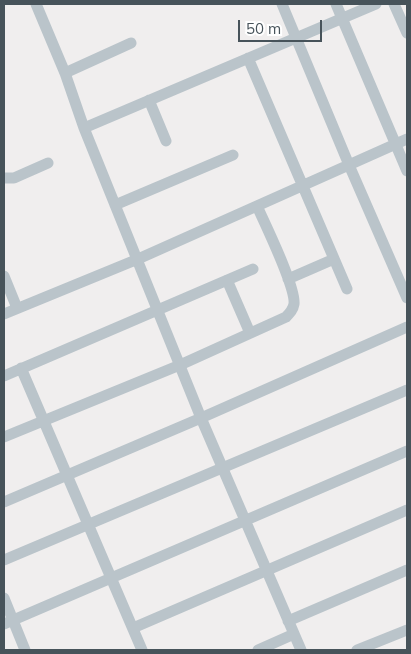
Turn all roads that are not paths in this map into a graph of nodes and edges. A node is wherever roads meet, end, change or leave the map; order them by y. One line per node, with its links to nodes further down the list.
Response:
1 (36, 4): 11 (street)
2 (282, 4): 8 (street)
3 (336, 4): 6 (street)
4 (376, 4): 6 (street)
5 (394, 4): 7 (street)
6 (343, 19): 8 (street); 16 (street)
7 (407, 33)
8 (296, 38): 10 (street); 19 (street)
9 (131, 43): 11 (street)
10 (248, 58): 12 (street); 22 (street)
11 (65, 73): 13 (street)
12 (149, 100): 13 (street); 15 (street)
13 (84, 128): 23 (street)
14 (407, 139): 16 (street)
15 (166, 141)
16 (395, 144): 19 (street); 20 (street)
17 (233, 155): 23 (street)
18 (48, 163): 21 (street)
19 (349, 165): 22 (street); 32 (street)
20 (407, 171)
21 (4, 178)
22 (302, 186): 24 (street); 26 (street)
23 (116, 205): 25 (street)
24 (258, 206): 25 (street); 29 (street)
25 (138, 259): 33 (street); 34 (street)
26 (334, 259): 29 (street); 31 (street)
27 (253, 269): 30 (street)
28 (4, 276): 33 (street)
29 (288, 279): 37 (street)
30 (227, 280): 34 (street); 37 (street)
31 (347, 289)
32 (407, 298)
33 (17, 308): 35 (street)
34 (158, 310): 38 (street); 39 (street)
35 (4, 314)
36 (407, 327): 42 (street)
37 (250, 333): 38 (street)
38 (180, 365): 42 (street); 43 (street)
39 (21, 368): 40 (street); 43 (street)
40 (4, 376)
41 (407, 390): 46 (street)
42 (201, 418): 46 (street); 47 (street)
43 (42, 421): 44 (street); 47 (street)
44 (4, 437)
45 (407, 451): 50 (street)
46 (223, 468): 50 (street); 51 (street)
47 (66, 475): 48 (street); 51 (street)
48 (4, 502)
49 (407, 510): 53 (street)
50 (245, 521): 53 (street); 55 (street)
51 (88, 525): 52 (street); 55 (street)
52 (4, 560)
53 (267, 570): 57 (street); 59 (street)
54 (407, 570): 57 (street)
55 (111, 578): 58 (street); 59 (street)
56 (4, 598): 58 (street)
57 (288, 621): 61 (street)
58 (8, 622): 62 (street)
59 (133, 628): 63 (street)
60 (407, 630): 66 (street)
61 (294, 634): 64 (street); 65 (street)
62 (25, 650)
63 (142, 650)
64 (258, 650)
65 (301, 650)
66 (357, 650)

